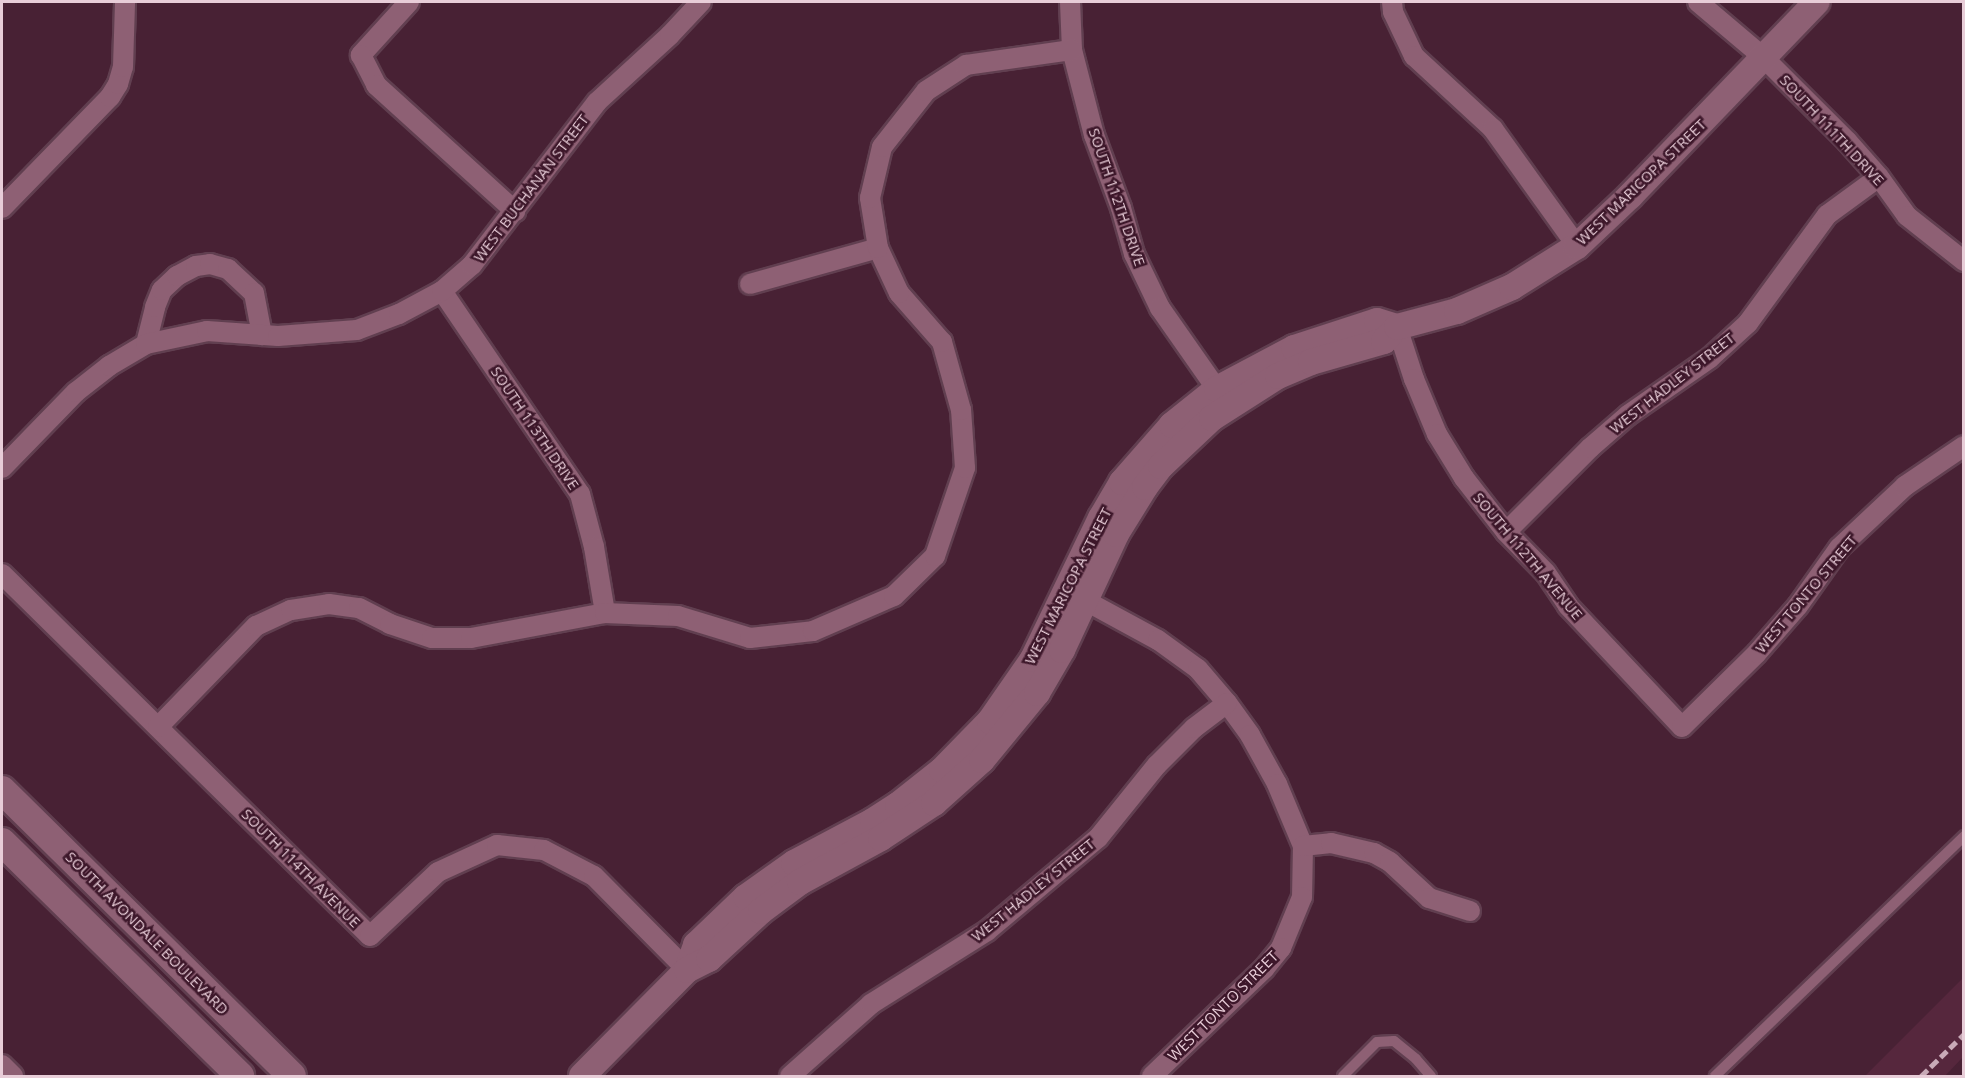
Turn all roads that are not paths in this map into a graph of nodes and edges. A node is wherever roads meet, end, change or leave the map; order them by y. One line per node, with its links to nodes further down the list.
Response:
1 (125, 2): 11 (street)
2 (409, 2): 12 (street)
3 (701, 2): 12 (street, WEST BUCHANAN STREET)
4 (1070, 2): 8 (street, SOUTH 112TH DRIVE)
5 (1392, 2): 13 (street)
6 (1698, 2): 9 (street, SOUTH 111TH DRIVE)
7 (1817, 2): 9 (street, WEST MARICOPA STREET)
8 (1072, 50): 14 (street); 21 (street, SOUTH 112TH DRIVE)
9 (1763, 57): 10 (street, SOUTH 111TH DRIVE); 13 (street, WEST MARICOPA STREET)
10 (1879, 177): 15 (street, SOUTH 111TH DRIVE); 24 (street, WEST HADLEY STREET)
11 (2, 208)
12 (515, 212): 17 (street, WEST BUCHANAN STREET)
13 (1577, 246): 18 (street, WEST MARICOPA STREET)
14 (878, 248): 16 (street); 27 (street)
15 (1964, 261)
16 (750, 284)
17 (442, 291): 19 (street, WEST BUCHANAN STREET); 27 (street, SOUTH 113TH DRIVE)
18 (1398, 327): 21 (street, WEST MARICOPA STREET); 24 (street, SOUTH 112TH AVENUE)
19 (262, 335): 20 (street, WEST BUCHANAN STREET); 20 (street)
20 (146, 345): 23 (street, WEST BUCHANAN STREET)
21 (1223, 398): 26 (street, WEST MARICOPA STREET)
22 (1964, 446): 30 (street, WEST TONTO STREET)
23 (2, 468)
24 (1506, 532): 30 (street, SOUTH 112TH AVENUE)
25 (2, 574): 29 (street, SOUTH 114TH AVENUE)
26 (1076, 596): 28 (street); 36 (street, WEST MARICOPA STREET)
27 (605, 613): 29 (street)
28 (1227, 703): 34 (street); 42 (street, WEST HADLEY STREET)
29 (158, 727): 36 (street, SOUTH 114TH AVENUE)
30 (1682, 727)
31 (2, 790): 40 (main road, SOUTH AVONDALE BOULEVARD)
32 (1964, 836): 46 (lane)
33 (2, 842): 39 (main road)
34 (1303, 846): 35 (street); 43 (street, WEST TONTO STREET)
35 (1470, 912)
36 (687, 969): 41 (street, WEST MARICOPA STREET)
37 (2, 1065): 38 (street)
38 (13, 1077)
39 (240, 1077)
40 (292, 1077)
41 (582, 1077)
42 (790, 1077)
43 (1152, 1077)
44 (1343, 1077): 45 (lane)
45 (1431, 1077)
46 (1715, 1077)

